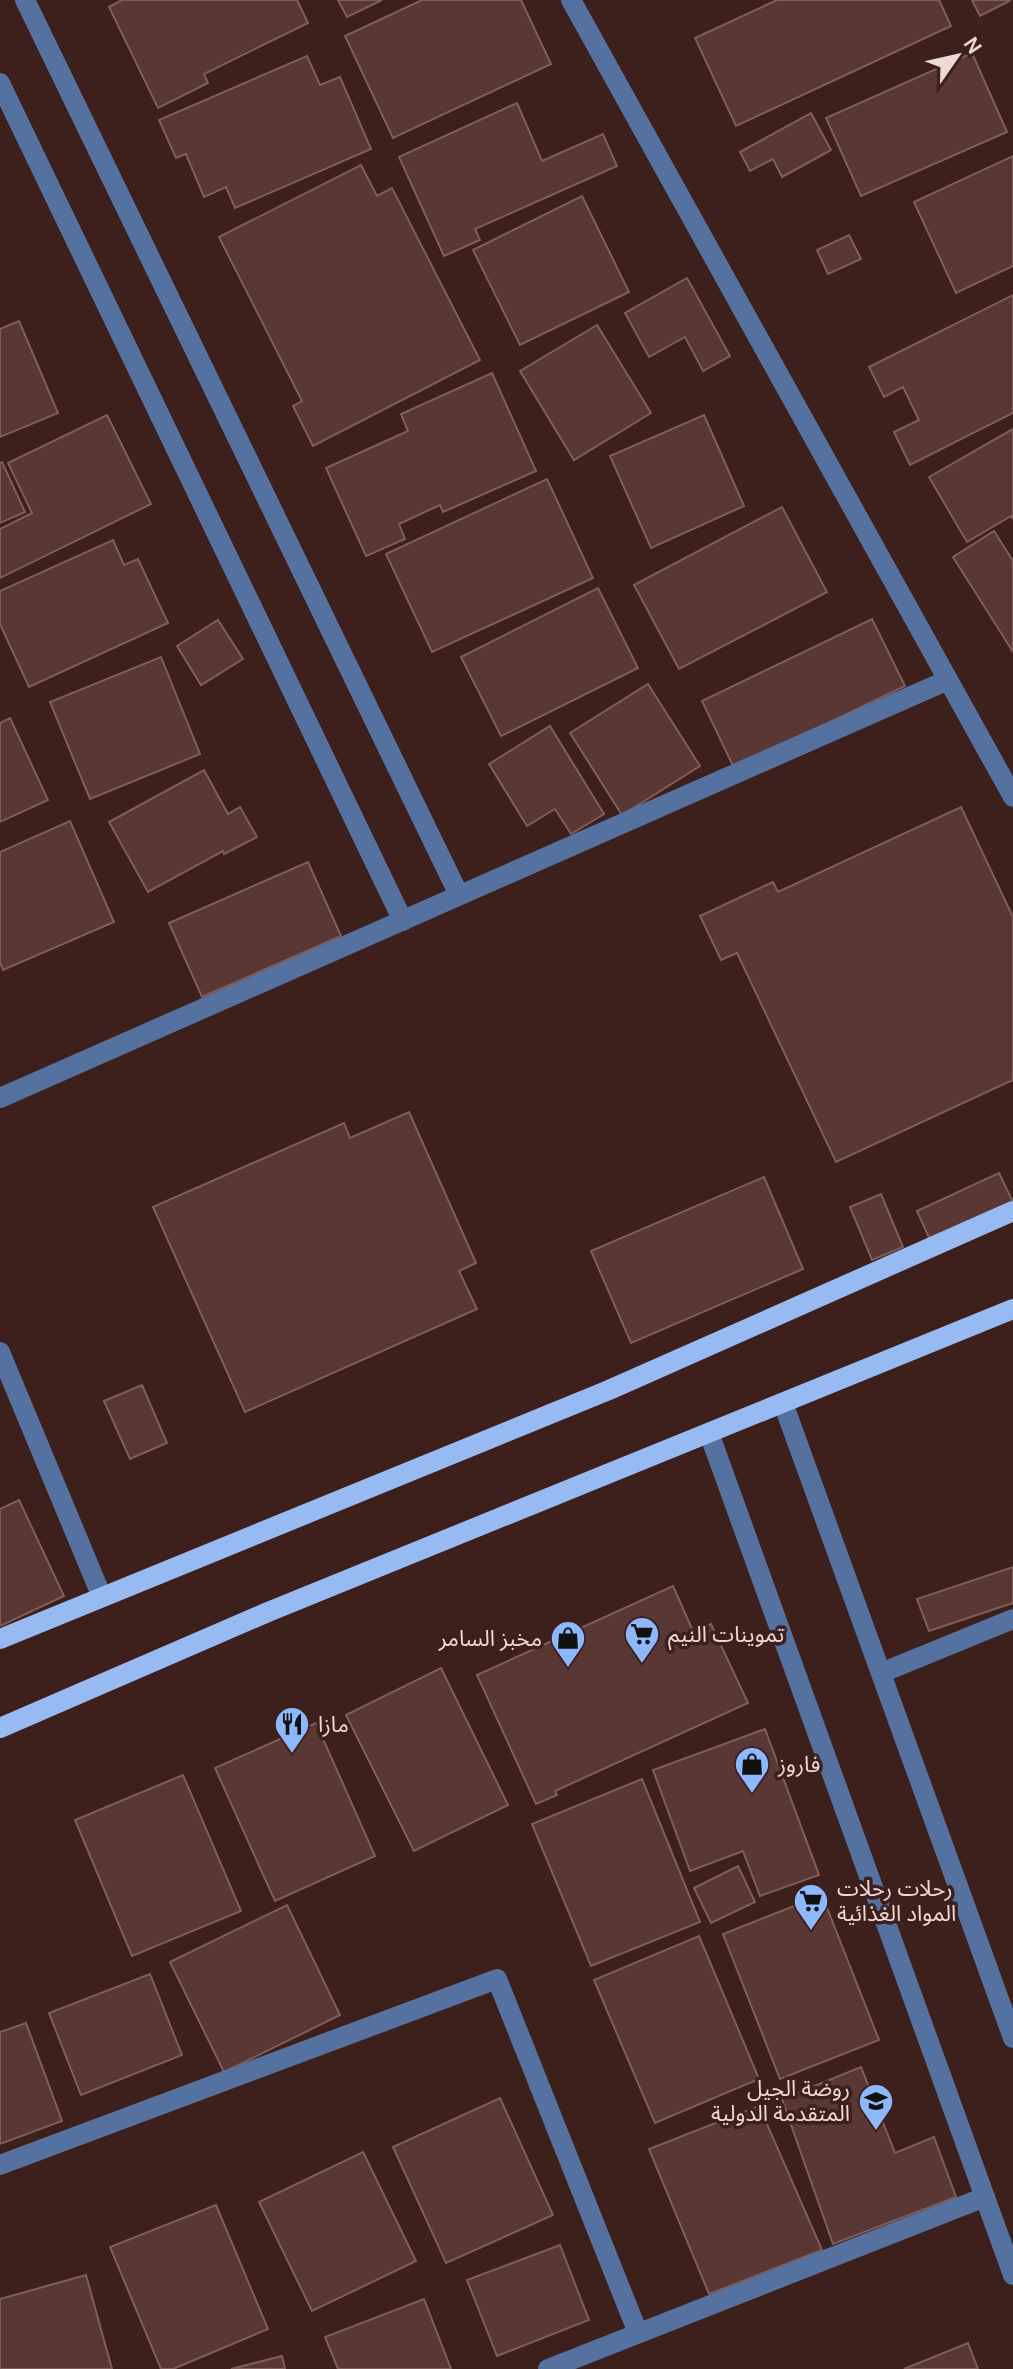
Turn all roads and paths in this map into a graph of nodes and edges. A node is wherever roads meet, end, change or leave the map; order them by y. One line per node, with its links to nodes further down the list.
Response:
1 (25, 0): 6 (street)
2 (571, 0): 4 (street)
3 (0, 83): 7 (street)
4 (948, 680): 5 (street); 6 (street)
5 (1013, 797)
6 (459, 895): 7 (street)
7 (403, 921): 8 (street)
8 (0, 1098)
9 (1013, 1211): 14 (main road)
10 (1013, 1309): 12 (main road)
11 (0, 1352): 14 (street)
12 (783, 1403): 13 (main road); 17 (street)
13 (709, 1433): 18 (main road); 21 (street)
14 (102, 1597): 16 (main road)
15 (1013, 1619): 17 (street)
16 (0, 1639)
17 (881, 1673): 19 (street)
18 (0, 1728)
19 (1013, 2038)
20 (0, 2165): 23 (street)
21 (985, 2197): 22 (street); 23 (street)
22 (1013, 2275)
23 (638, 2333): 24 (street)
24 (548, 2369)

